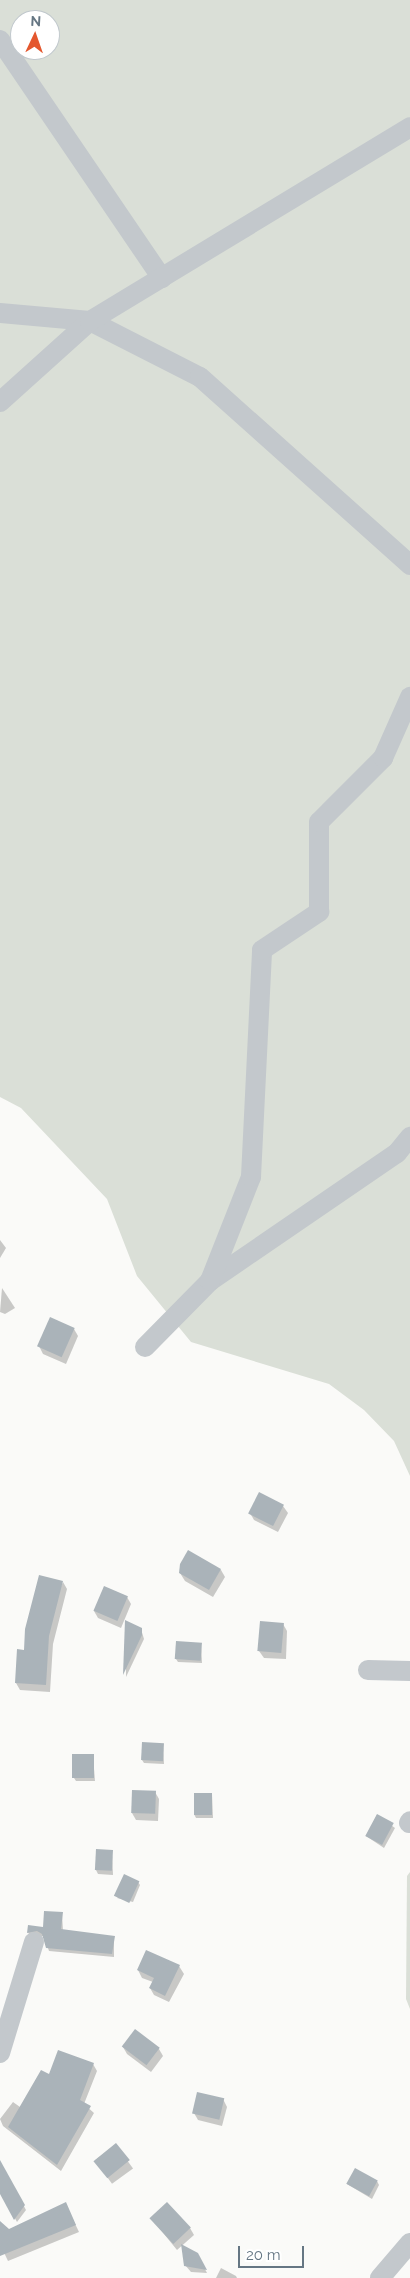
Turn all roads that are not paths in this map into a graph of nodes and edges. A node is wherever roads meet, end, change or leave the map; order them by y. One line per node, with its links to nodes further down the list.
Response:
1 (0, 40): 3 (street)
2 (410, 127): 3 (street)
3 (162, 278): 5 (street)
4 (0, 313): 5 (street)
5 (90, 321): 6 (street); 7 (street)
6 (0, 402)
7 (410, 565)
8 (410, 697): 10 (street)
9 (410, 1137): 10 (street)
10 (210, 1280): 11 (street)
11 (145, 1347)
12 (368, 1670): 13 (street)
13 (410, 1671)
14 (34, 1942): 15 (street)
15 (0, 2053)
16 (410, 2242): 17 (street)
17 (380, 2278)

